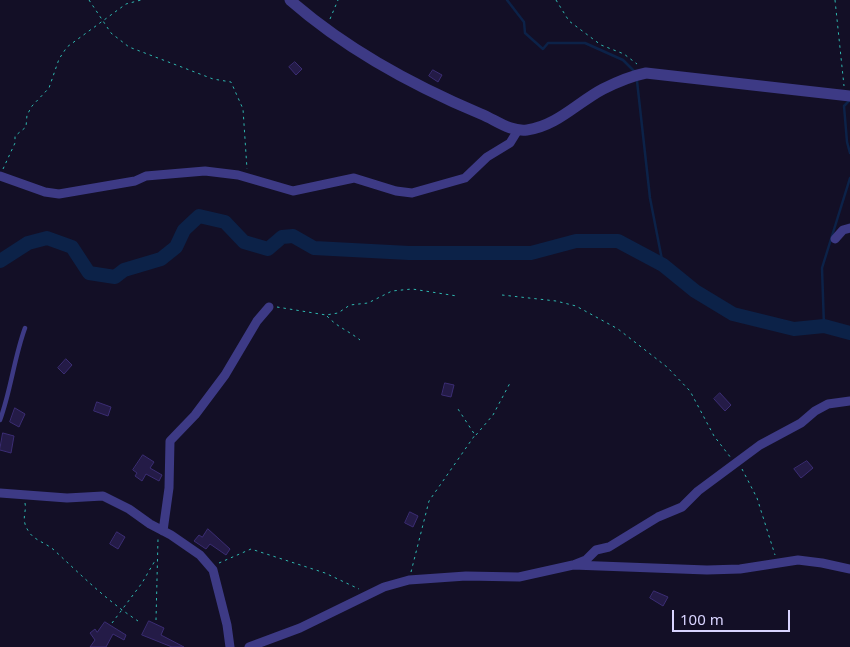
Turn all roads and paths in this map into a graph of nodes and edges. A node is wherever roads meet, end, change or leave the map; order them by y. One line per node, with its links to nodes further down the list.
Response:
1 (89, 0): 7 (path)
2 (141, 0): 7 (path)
3 (290, 0): 8 (street)
4 (338, 0): 8 (path)
5 (556, 0): 9 (path)
6 (835, 0): 10 (path)
7 (101, 20): 12 (path); 13 (path)
8 (325, 29): 11 (street)
9 (646, 74): 10 (street); 11 (street)
10 (847, 96)
11 (518, 130): 13 (street)
12 (0, 176): 13 (street)
13 (248, 178)
14 (850, 228): 15 (street)
15 (835, 238)
16 (502, 295): 27 (path)
17 (457, 296): 19 (path)
18 (269, 307): 19 (path); 30 (street)
19 (326, 315): 21 (path)
20 (26, 328): 25 (lane)
21 (360, 340)
22 (510, 383): 26 (path)
23 (850, 401): 27 (street)
24 (458, 409): 26 (path)
25 (0, 420)
26 (475, 435): 36 (path)
27 (736, 464): 32 (path); 33 (street)
28 (0, 493): 29 (street)
29 (21, 493): 30 (street); 38 (path)
30 (160, 529): 31 (path); 35 (street)
31 (157, 558): 38 (path); 39 (path)
32 (775, 564): 33 (street); 34 (street)
33 (573, 565): 36 (street)
34 (850, 569)
35 (213, 570): 37 (path); 42 (street)
36 (409, 580): 37 (street)
37 (371, 595): 43 (street)
38 (122, 610): 40 (path); 41 (path)
39 (156, 620)
40 (138, 621)
41 (112, 623)
42 (230, 647)
43 (249, 647)

